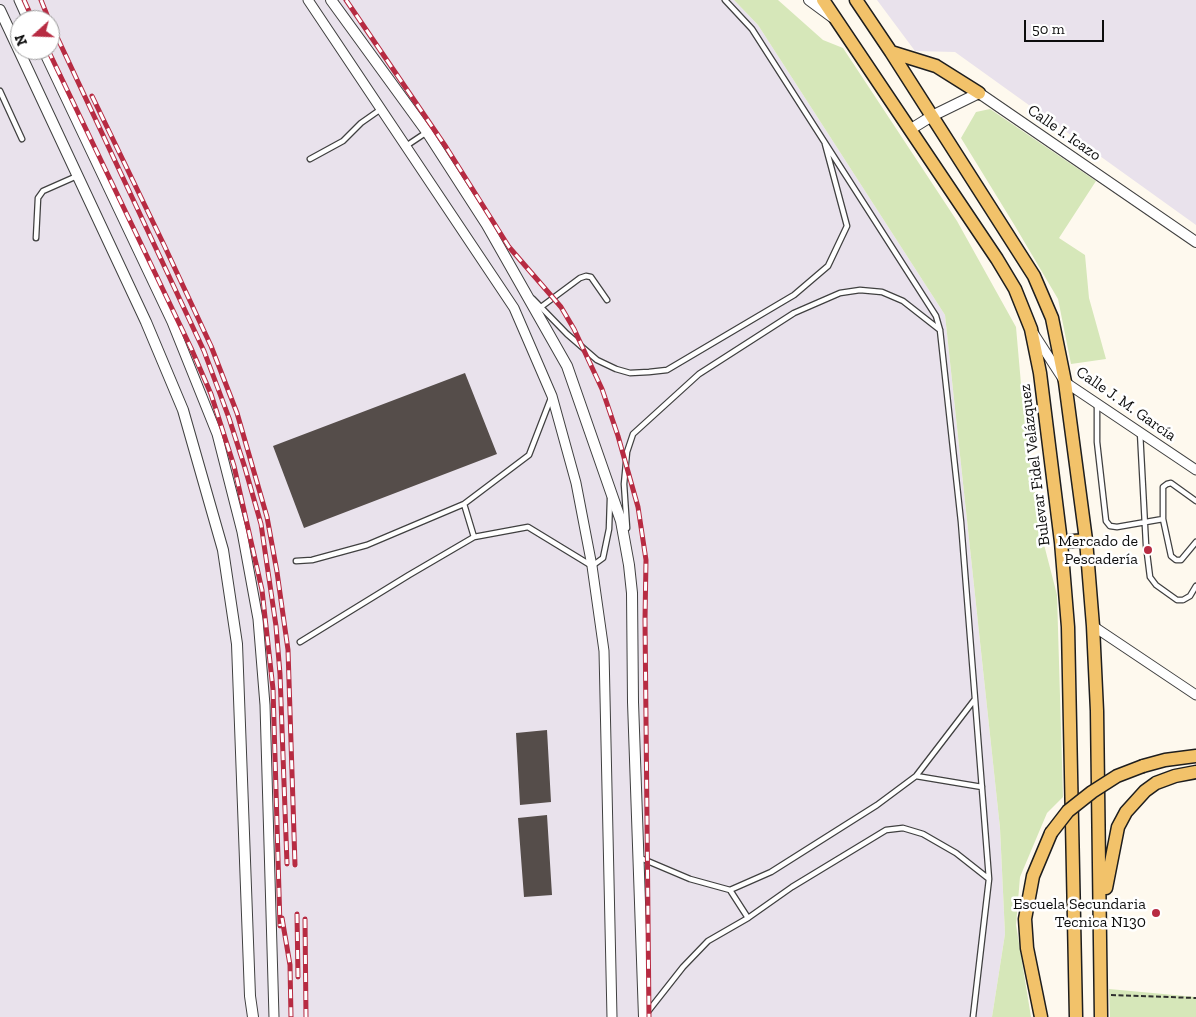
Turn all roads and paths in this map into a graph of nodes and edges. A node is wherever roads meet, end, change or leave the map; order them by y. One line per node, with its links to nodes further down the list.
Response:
1 (308, 0): 13 (street)
2 (331, 0): 16 (street)
3 (726, 0): 17 (lane)
4 (809, 0): 8 (street)
5 (823, 0): 8 (main road, Bulevar Fidel Velázquez)
6 (858, 0): 9 (main road)
7 (0, 10): 21 (street)
8 (838, 21): 15 (main road, Bulevar Fidel Velázquez)
9 (891, 52): 12 (main road); 14 (main road)
10 (47, 60): 63 (street)
11 (0, 91): 18 (lane)
12 (979, 93): 14 (street); 23 (street, Calle I. Icazo)
13 (381, 109): 19 (street); 20 (lane)
14 (932, 116): 15 (street); 29 (main road)
15 (911, 129): 27 (main road, Bulevar Fidel Velázquez)
16 (427, 132): 19 (lane); 24 (street)
17 (823, 138): 26 (lane); 28 (lane)
18 (22, 139)
19 (406, 146): 30 (street)
20 (310, 159)
21 (77, 176): 22 (lane); 62 (street)
22 (36, 238)
23 (1196, 242)
24 (525, 291): 26 (lane); 34 (street)
25 (607, 300): 26 (lane)
26 (541, 307)
27 (1031, 329): 29 (street, Calle J. M. García); 41 (main road, Bulevar Fidel Velázquez)
28 (940, 330): 44 (lane); 50 (lane)
29 (1065, 382): 31 (street, Calle J. M. García); 40 (main road)
30 (552, 396): 36 (lane); 45 (street)
31 (1097, 404): 32 (street, Calle J. M. García); 38 (lane)
32 (1140, 432): 33 (street, Calle J. M. García); 38 (lane)
33 (1196, 470)
34 (611, 491): 44 (street); 45 (lane)
35 (1196, 501): 37 (lane)
36 (464, 504): 39 (lane); 43 (lane)
37 (1163, 519): 38 (lane); 42 (lane)
38 (1145, 523): 46 (lane)
39 (474, 537): 45 (lane); 48 (lane)
40 (1086, 540): 41 (main road); 47 (main road)
41 (1061, 542): 68 (main road, Bulevar Fidel Velázquez)
42 (1196, 542)
43 (296, 561)
44 (629, 565): 55 (street)
45 (592, 566): 64 (street)
46 (1196, 586)
47 (1093, 626): 49 (street); 59 (main road)
48 (300, 642)
49 (1196, 695)
50 (975, 699): 53 (lane); 54 (lane)
51 (1196, 756): 67 (main road, bridge)
52 (1196, 772): 59 (main road)
53 (916, 776): 54 (lane); 57 (lane)
54 (982, 787): 56 (lane)
55 (638, 857): 57 (lane); 65 (street)
56 (989, 879): 58 (lane); 66 (lane)
57 (730, 890): 58 (lane)
58 (748, 918): 65 (lane)
59 (1101, 945): 60 (main road)
60 (1101, 994): 61 (path); 69 (main road)
61 (1196, 998)
62 (253, 1017)
63 (274, 1017)
64 (612, 1017)
65 (644, 1017)
66 (973, 1017)
67 (1041, 1017)
68 (1076, 1017)
69 (1101, 1017)

